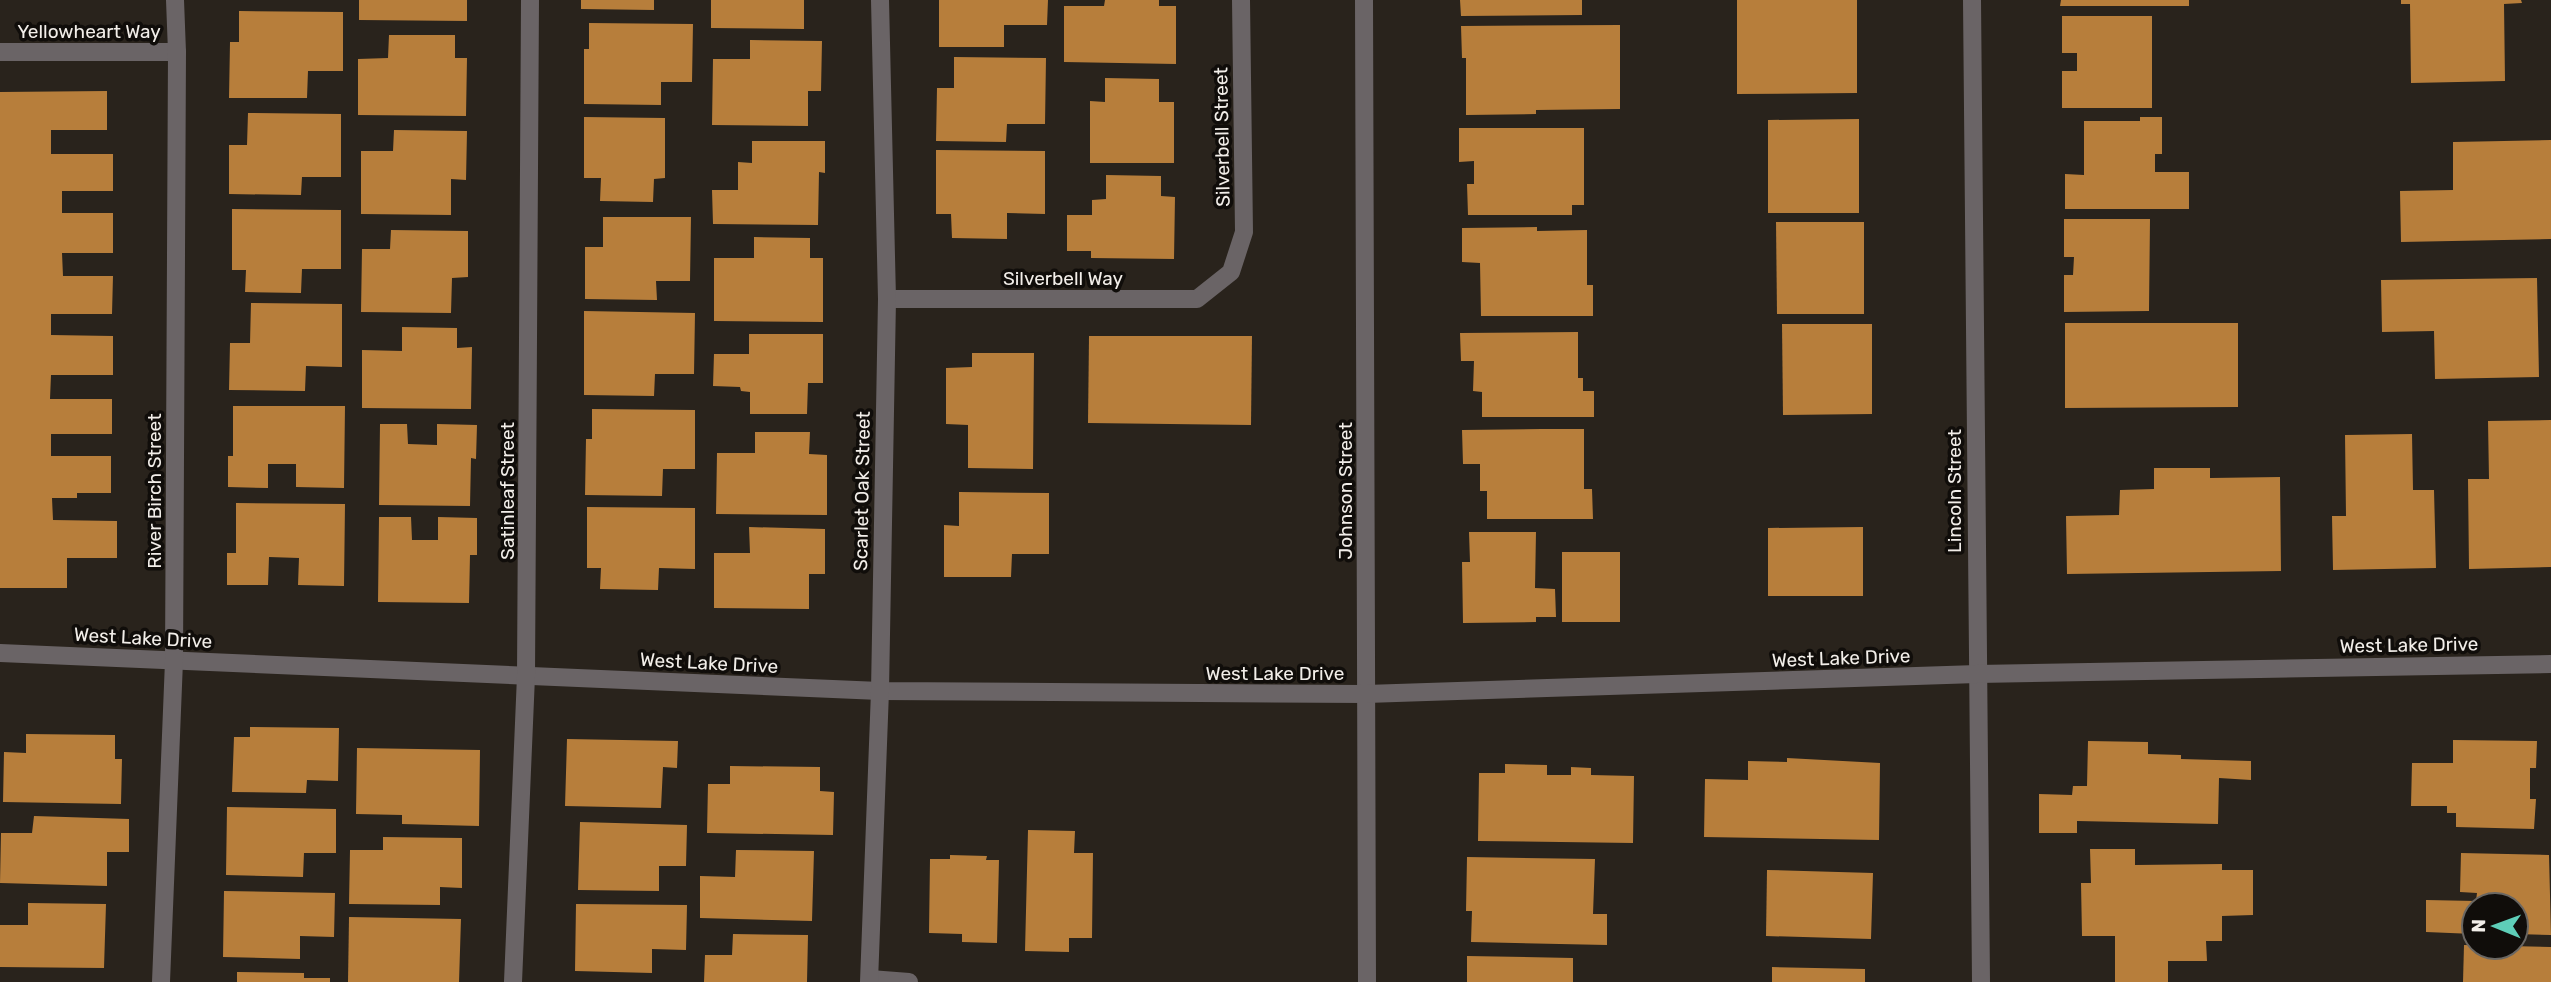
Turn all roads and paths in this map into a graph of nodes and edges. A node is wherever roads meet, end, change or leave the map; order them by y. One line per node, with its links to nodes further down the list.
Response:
1 (175, 0): 8 (street, River Birch Street)
2 (530, 0): 15 (street, Satinleaf Street)
3 (880, 0): 10 (street, Scarlet Oak Street)
4 (1241, 0): 9 (street, Silverbell Street)
5 (1364, 0): 17 (street, Johnson Street)
6 (1972, 0): 14 (street, Lincoln Street)
7 (0, 52): 8 (street, Yellowheart Way)
8 (177, 52): 12 (street, River Birch Street)
9 (1231, 272): 10 (street, Silverbell Way)
10 (887, 299): 16 (street, Scarlet Oak Street)
11 (0, 653): 12 (street, West Lake Drive)
12 (174, 661): 15 (street, West Lake Drive); 19 (street, River Birch Street)
13 (2551, 664): 14 (street, West Lake Drive)
14 (1977, 674): 17 (street, West Lake Drive); 23 (street, Lincoln Street)
15 (526, 676): 16 (street, West Lake Drive); 20 (street, Satinleaf Street)
16 (880, 691): 17 (street, West Lake Drive); 18 (street, Scarlet Oak Street)
17 (1366, 694): 22 (street, Johnson Street)
18 (869, 980): 21 (street)
19 (161, 982)
20 (513, 982)
21 (909, 982)
22 (1367, 982)
23 (1981, 982)

